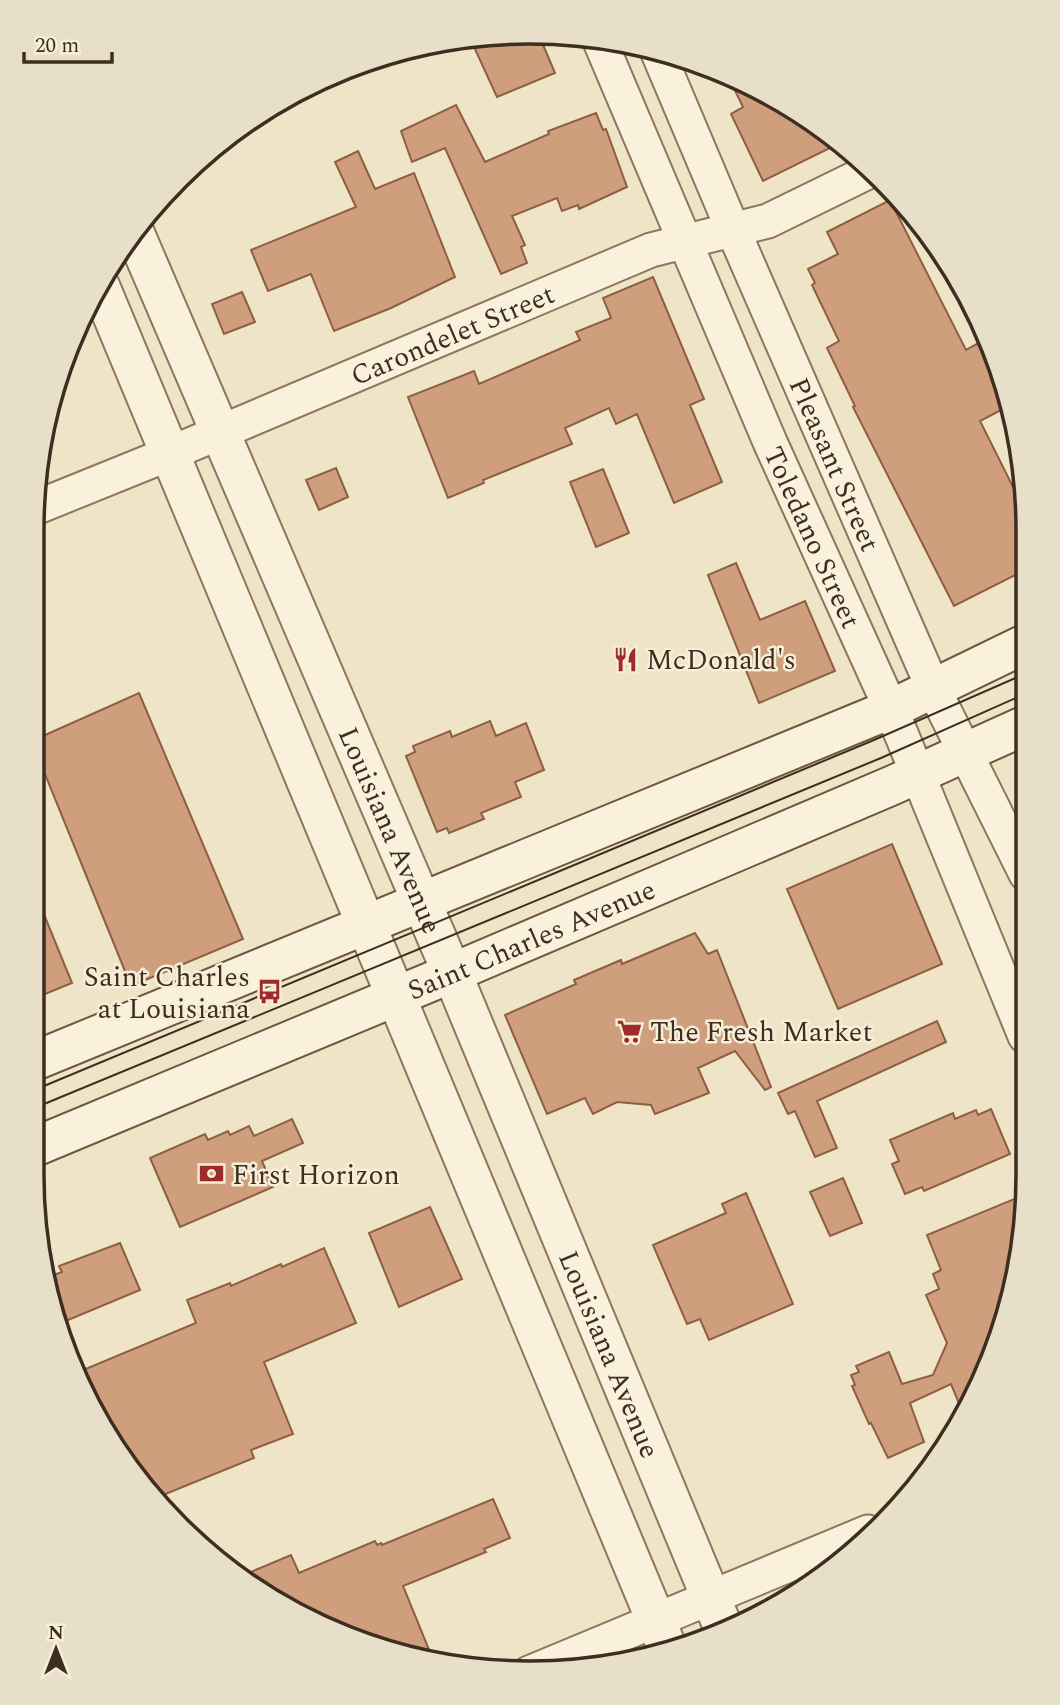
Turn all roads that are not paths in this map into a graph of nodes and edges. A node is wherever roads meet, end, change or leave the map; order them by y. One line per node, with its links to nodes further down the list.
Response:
1 (604, 50): 6 (street, Toledano Street)
2 (662, 62): 4 (street, Pleasant Street)
3 (862, 175): 4 (street, Carondelet Street)
4 (733, 230): 6 (street, Carondelet Street); 14 (street, Pleasant Street)
5 (139, 242): 8 (street, Louisiana Avenue)
6 (685, 242): 8 (street, Carondelet Street); 15 (street, Toledano Street)
7 (104, 296): 9 (street, Louisiana Avenue)
8 (220, 432): 9 (street, Carondelet Street); 11 (street, Louisiana Avenue)
9 (171, 453): 10 (street, Carondelet Street); 12 (street, Louisiana Avenue)
10 (45, 504)
11 (277, 566): 12 (street); 20 (street, Louisiana Avenue)
12 (227, 588): 21 (street, Louisiana Avenue)
13 (1016, 648): 14 (street)
14 (933, 688): 15 (street); 17 (street, Pleasant Street)
15 (891, 709): 18 (street, Toledano Street); 20 (street)
16 (1016, 730): 17 (street, Saint Charles Avenue)
17 (964, 753): 18 (street, Saint Charles Avenue); 19 (street, Pleasant Street)
18 (918, 774): 22 (street, Saint Charles Avenue); 24 (street, Toledano Street)
19 (1016, 854)
20 (422, 904): 21 (street); 22 (street, Louisiana Avenue)
21 (366, 926): 23 (street, Louisiana Avenue); 25 (street)
22 (452, 973): 23 (street, Saint Charles Avenue); 27 (street, Louisiana Avenue)
23 (394, 996): 26 (street, Saint Charles Avenue); 28 (street, Louisiana Avenue)
24 (1016, 1014)
25 (44, 1057)
26 (44, 1143)
27 (568, 1253): 28 (street); 30 (street, Louisiana Avenue)
28 (512, 1277): 31 (street, Louisiana Avenue)
29 (851, 1541): 30 (street)
30 (717, 1613): 31 (street)
31 (663, 1637): 32 (street)
32 (586, 1658)

